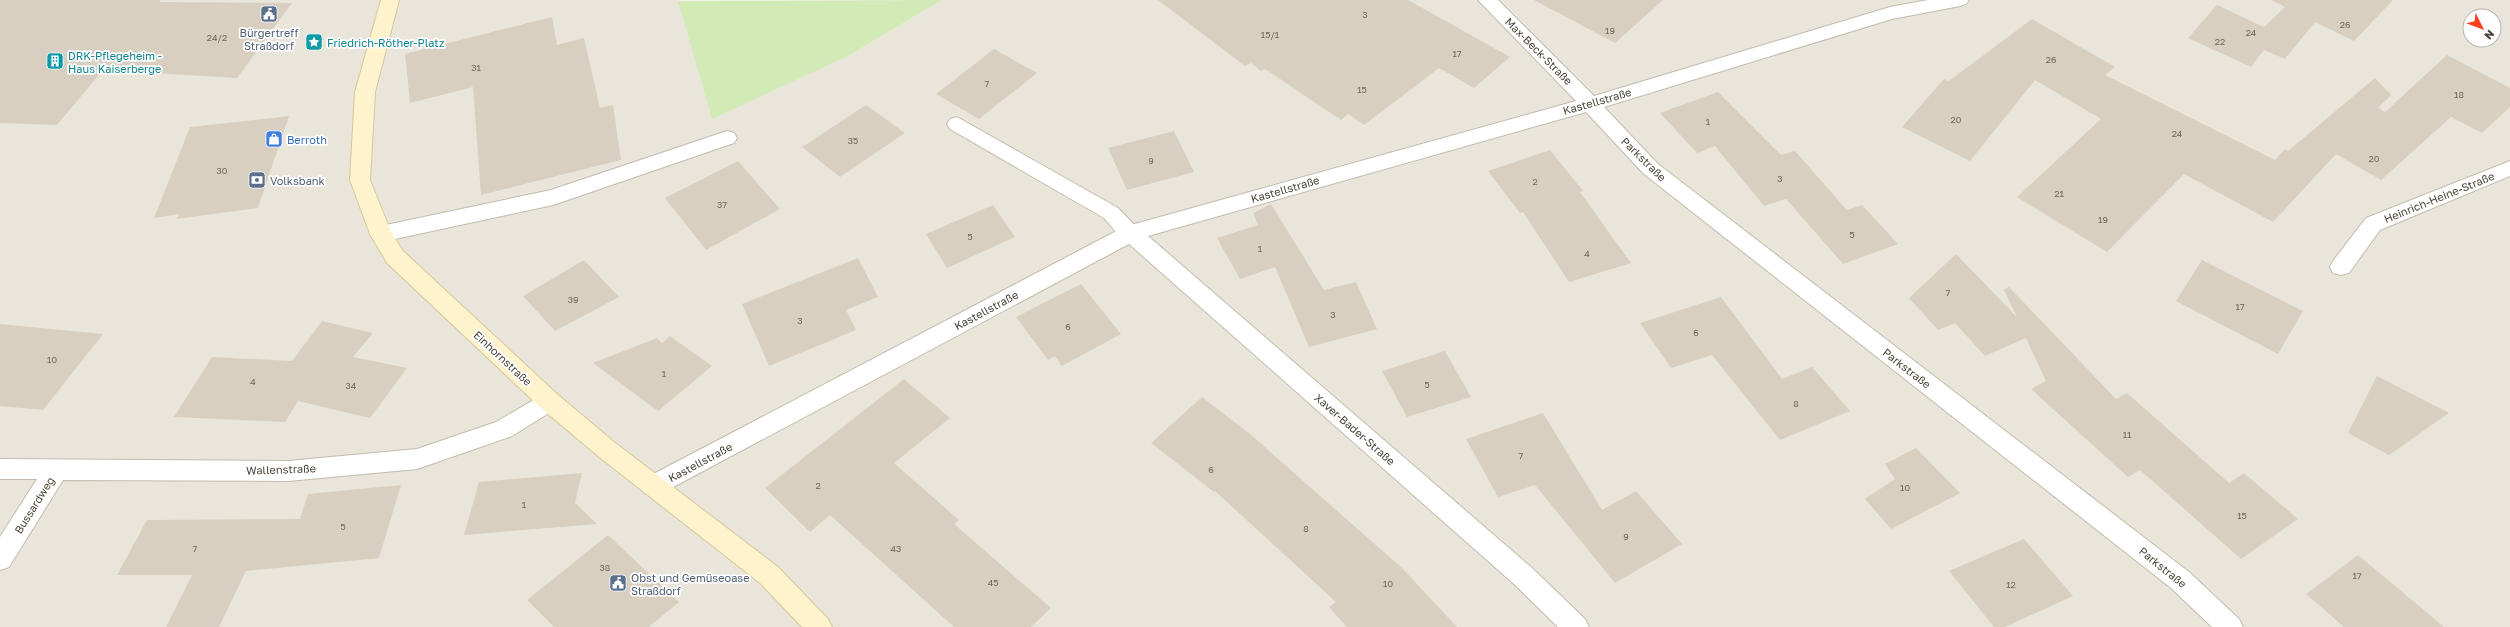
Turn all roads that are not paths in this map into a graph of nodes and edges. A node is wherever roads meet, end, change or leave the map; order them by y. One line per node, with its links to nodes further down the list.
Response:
1 (390, 0): 9 (main road, Einhornstraße)
2 (1487, 0): 4 (street, Max-Beck-Straße)
3 (1960, 0): 4 (street, Kastellstraße)
4 (1590, 104): 8 (street, Kastellstraße); 18 (street, Parkstraße)
5 (957, 124): 8 (street, Xaver-Bader-Straße)
6 (727, 138): 9 (street)
7 (2510, 168): 10 (street, Heinrich-Heine-Straße)
8 (1131, 233): 14 (street, Kastellstraße); 17 (street, Xaver-Bader-Straße)
9 (380, 234): 11 (main road, Einhornstraße)
10 (2340, 267)
11 (548, 401): 13 (street, Wallenstraße); 14 (main road, Einhornstraße)
12 (0, 469): 13 (street, Wallenstraße)
13 (55, 471): 15 (street, Bussardweg)
14 (653, 486): 16 (main road, Einhornstraße)
15 (0, 559)
16 (820, 627)
17 (1576, 627)
18 (2230, 627)

